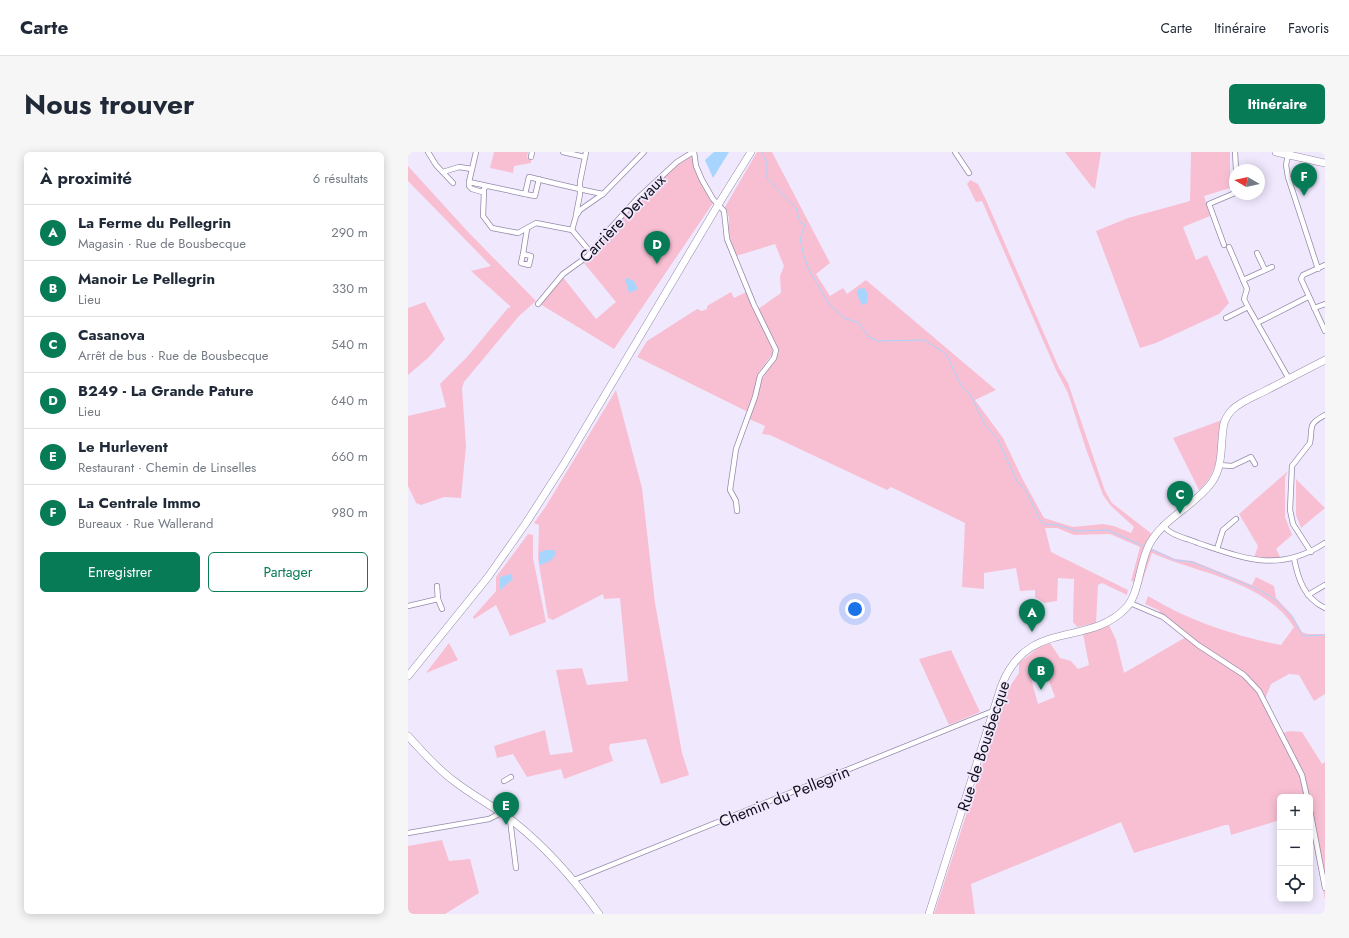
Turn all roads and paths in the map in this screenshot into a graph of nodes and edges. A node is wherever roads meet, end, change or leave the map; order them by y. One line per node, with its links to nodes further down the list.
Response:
1 (428, 152): 16 (street)
2 (476, 152): 15 (street)
3 (563, 152): 12 (street)
4 (644, 152): 23 (street)
5 (693, 152): 26 (street); 41 (street, Carrière Dervaux)
6 (747, 152): 24 (street)
7 (751, 152): 24 (street)
8 (955, 152): 17 (street)
9 (1235, 152): 14 (street)
10 (1276, 152): 11 (street)
11 (1289, 153): 13 (street); 37 (street)
12 (585, 154): 21 (street)
13 (1325, 162)
14 (1236, 164)
15 (472, 169): 16 (street); 20 (street)
16 (443, 172): 19 (street)
17 (969, 173)
18 (539, 180): 21 (street); 22 (street); 22 (street)
19 (453, 183)
20 (485, 188): 22 (street); 28 (street)
21 (580, 189): 23 (street); 27 (street)
22 (525, 194)
23 (603, 194): 27 (street)
24 (724, 195): 26 (street)
25 (1229, 196): 30 (street)
26 (718, 205): 53 (street); 68 (street)
27 (576, 216): 29 (street)
28 (527, 229): 29 (street); 33 (street)
29 (572, 230): 32 (street)
30 (1224, 245)
31 (1229, 247): 39 (street)
32 (588, 248)
33 (523, 254)
34 (1257, 254): 38 (street)
35 (1325, 265): 37 (street)
36 (1272, 267): 38 (street)
37 (1318, 269): 40 (street)
38 (1265, 270): 39 (street)
39 (1243, 280): 43 (street)
40 (1308, 297): 44 (street); 46 (street)
41 (538, 304)
42 (1325, 304): 44 (street)
43 (1248, 307): 45 (street); 46 (street)
44 (1314, 308): 47 (street)
45 (1226, 318)
46 (1257, 323): 49 (street)
47 (1325, 331)
48 (1325, 360): 49 (street)
49 (1289, 379): 52 (street)
50 (1325, 415): 58 (street)
51 (1255, 464): 52 (street)
52 (1219, 465): 55 (street)
53 (737, 511)
54 (1236, 519): 57 (street)
55 (1163, 525): 57 (street); 64 (street)
56 (1325, 543): 58 (street)
57 (1217, 549): 59 (street)
58 (1311, 552): 59 (street)
59 (1294, 558): 62 (street)
60 (1325, 585): 62 (street)
61 (437, 586): 63 (street)
62 (1308, 595): 66 (street)
63 (438, 600): 65 (street); 67 (street)
64 (1130, 602): 71 (street, Rue de Bousbecque); 76 (street)
65 (408, 606)
66 (1325, 608)
67 (442, 609)
68 (438, 638): 69 (street); 70 (street)
69 (408, 668)
70 (408, 676)
71 (993, 711): 82 (street, Chemin du Pellegrin); 86 (street, Rue de Bousbecque)
72 (408, 733): 73 (street)
73 (411, 739): 77 (street)
74 (511, 777): 75 (street)
75 (504, 781)
76 (1307, 794)
77 (501, 812): 78 (street); 80 (street)
78 (510, 819): 81 (street); 82 (street)
79 (1313, 826): 83 (street)
80 (408, 833)
81 (516, 868)
82 (574, 880): 84 (street)
83 (1325, 888)
84 (594, 911): 85 (street)
85 (599, 914)
86 (929, 914)

